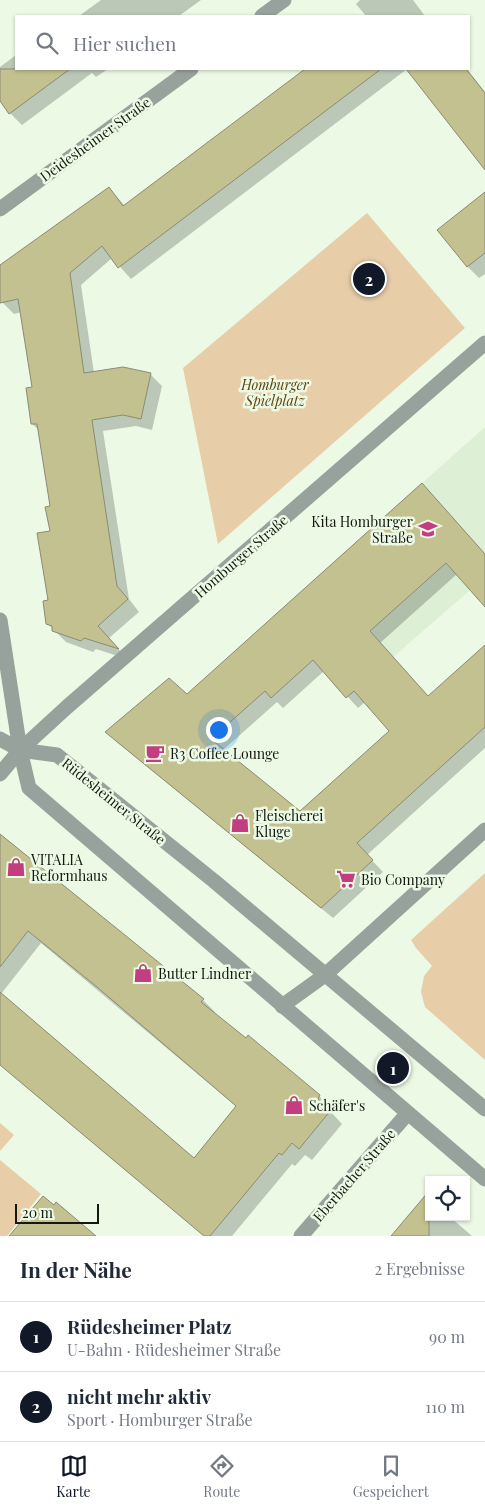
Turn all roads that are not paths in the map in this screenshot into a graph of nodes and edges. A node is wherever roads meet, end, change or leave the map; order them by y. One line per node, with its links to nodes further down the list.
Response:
1 (284, 0): 2 (street)
2 (263, 15)
3 (190, 70): 4 (street, Deidesheimer Straße)
4 (0, 209)
5 (485, 342): 8 (street, Homburger Straße)
6 (0, 620): 8 (street)
7 (0, 739): 8 (street)
8 (20, 750): 9 (street, Homburger Straße); 11 (street, Rüdesheimer Straße); 12 (street)
9 (0, 774)
10 (485, 830): 11 (street)
11 (325, 975): 12 (street); 13 (street, Rüdesheimer Straße)
12 (282, 1006): 14 (street)
13 (485, 1109)
14 (407, 1114): 15 (street); 16 (street, Eberbacher Straße)
15 (485, 1180)
16 (300, 1236)

